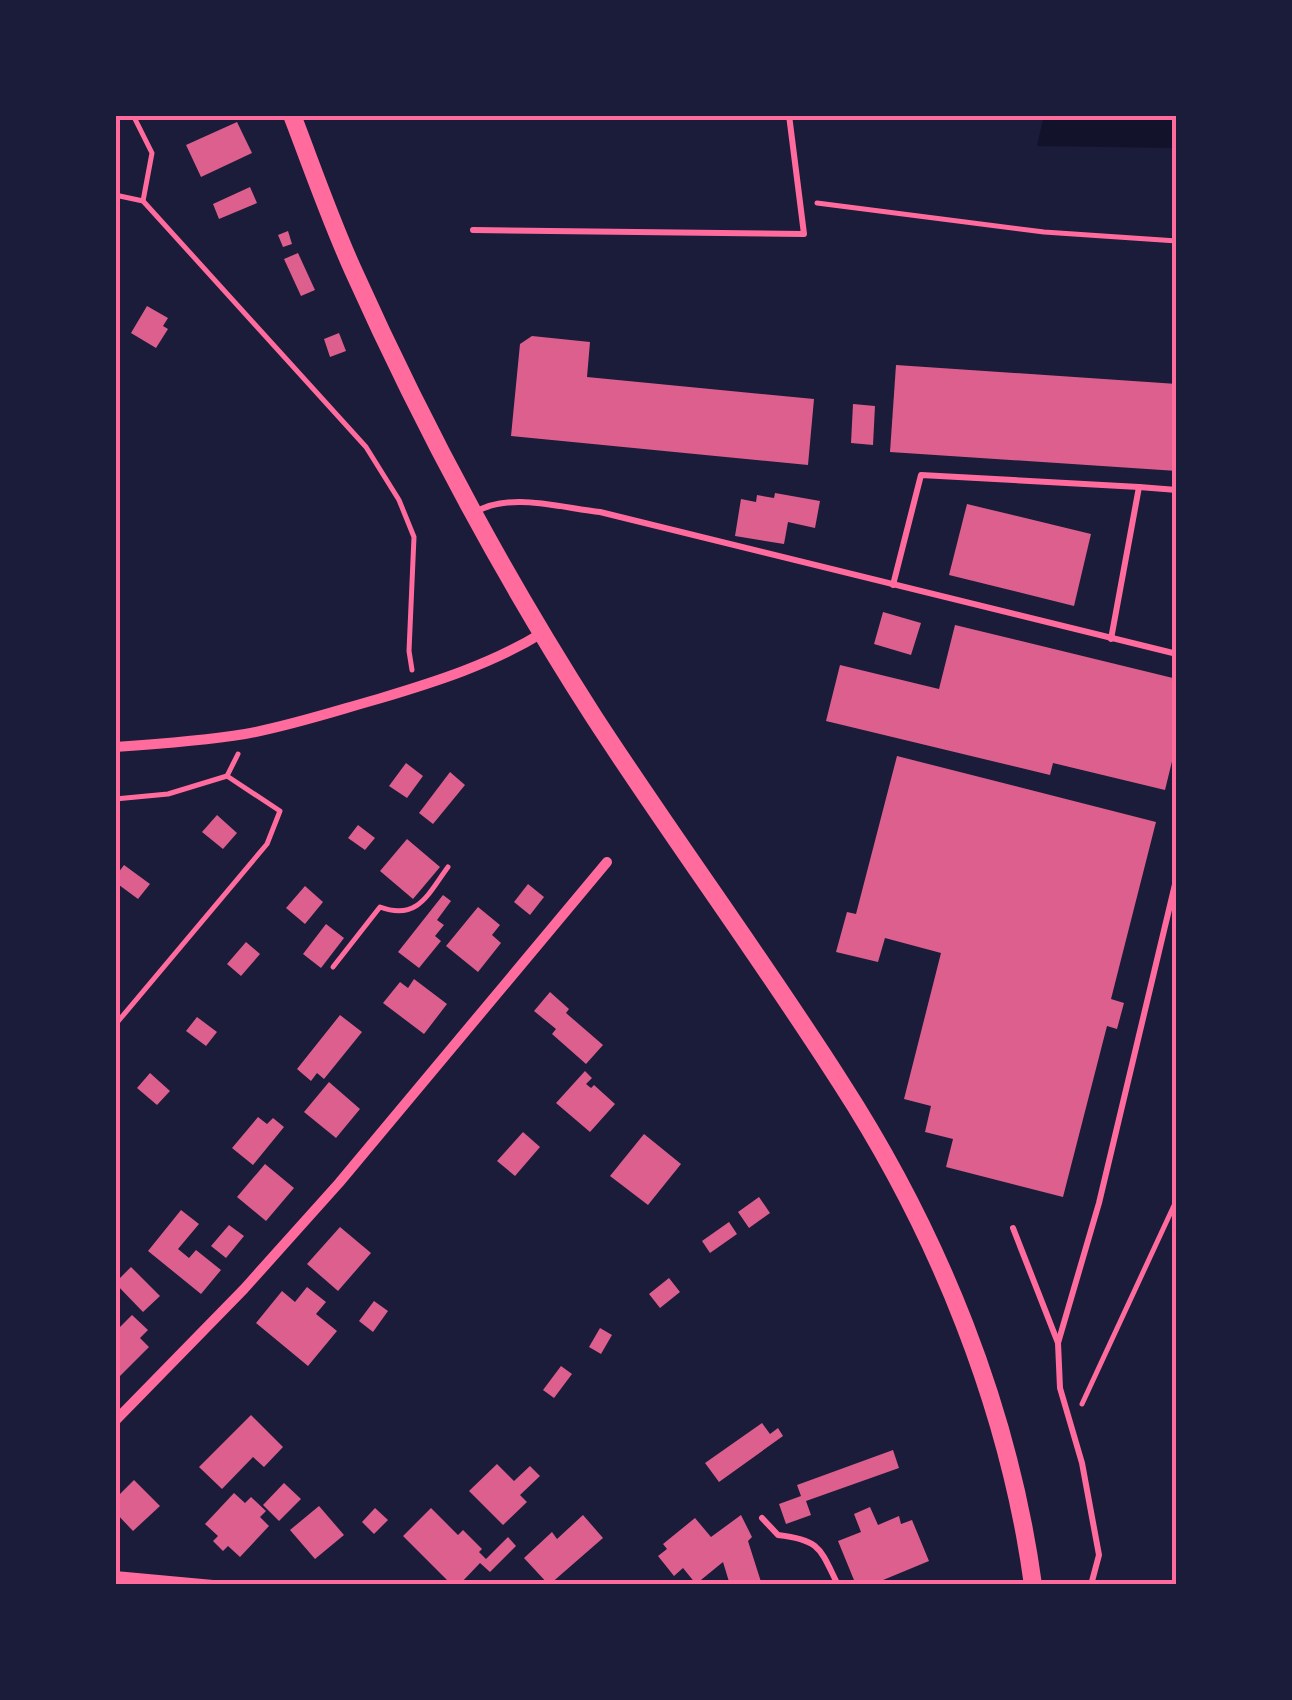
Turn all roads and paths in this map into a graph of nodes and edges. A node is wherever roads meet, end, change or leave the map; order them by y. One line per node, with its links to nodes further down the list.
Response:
1 (134, 115): 6 (path)
2 (292, 115): 11 (main road)
3 (789, 115): 5 (lane)
4 (115, 195): 6 (path)
5 (800, 200): 7 (lane); 8 (path)
6 (143, 202): 16 (path)
7 (473, 230)
8 (1177, 241)
9 (1139, 487): 10 (lane); 12 (lane); 14 (lane)
10 (1177, 490)
11 (474, 513): 12 (lane); 13 (main road)
12 (893, 585): 14 (lane)
13 (542, 633): 16 (street); 35 (main road)
14 (1111, 640): 15 (lane)
15 (1177, 654)
16 (415, 688): 17 (street)
17 (248, 734): 18 (street); 19 (path)
18 (115, 746)
19 (227, 776): 20 (path); 25 (path)
20 (115, 799)
21 (606, 862): 29 (street)
22 (448, 867): 24 (path)
23 (1177, 876): 28 (lane)
24 (333, 967)
25 (115, 1025)
26 (1177, 1199): 30 (path)
27 (1013, 1228): 28 (lane)
28 (1058, 1343): 30 (lane)
29 (115, 1421)
30 (1073, 1425): 36 (lane)
31 (762, 1518): 34 (lane)
32 (115, 1576): 33 (street)
33 (213, 1585)
34 (838, 1585)
35 (1033, 1585)
36 (1091, 1585)

